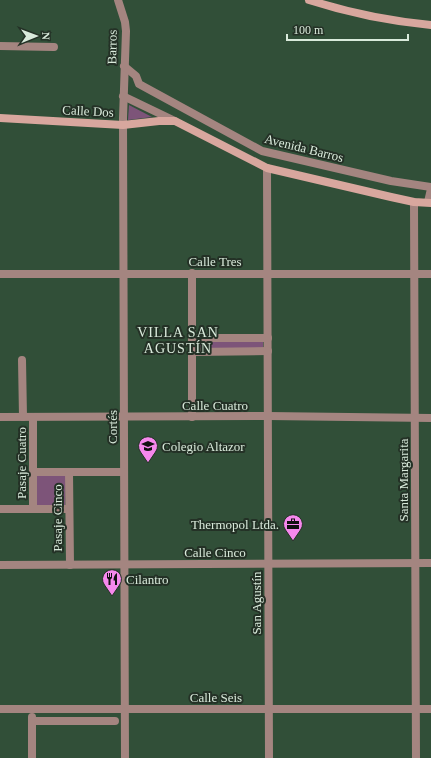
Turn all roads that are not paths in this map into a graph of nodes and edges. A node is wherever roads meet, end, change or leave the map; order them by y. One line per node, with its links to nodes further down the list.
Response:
1 (118, 0): 6 (street, Barros)
2 (309, 0): 3 (street)
3 (431, 25)
4 (0, 46): 5 (street)
5 (54, 47)
6 (124, 66): 7 (street, Barros); 12 (street, Avenida Barros)
7 (123, 96): 9 (street, Avenida Barros); 10 (street, Cortés)
8 (0, 118): 10 (street, Calle Dos)
9 (175, 121): 10 (street, Calle Dos); 11 (street, Avenida Barros)
10 (123, 125): 18 (street, Cortés)
11 (267, 168): 13 (street, Avenida Barros); 16 (street, San Agustín)
12 (431, 188): 14 (street)
13 (414, 202): 14 (street, Avenida Barros); 19 (street, Santa Margarita)
14 (429, 203)
15 (192, 273): 16 (street, Calle Tres); 18 (street, Calle Tres); 21 (street)
16 (267, 273): 19 (street, Calle Tres); 22 (street, San Agustín)
17 (0, 274): 18 (street, Calle Tres)
18 (124, 274): 30 (street, Cortés)
19 (414, 274): 20 (street, Calle Tres); 32 (street, Santa Margarita)
20 (431, 274)
21 (192, 338): 22 (street); 24 (street)
22 (268, 338): 23 (street, San Agustín)
23 (268, 351): 24 (street); 26 (street, San Agustín)
24 (192, 352): 31 (street)
25 (22, 360): 28 (street)
26 (268, 416): 31 (street, Calle Cuatro); 32 (street, Calle Cuatro); 43 (street, San Agustín)
27 (0, 417): 28 (street, Calle Cuatro)
28 (23, 417): 29 (street, Calle Cuatro)
29 (33, 417): 30 (street, Calle Cuatro); 34 (street, Pasaje Cuatro)
30 (124, 417): 31 (street, Calle Cuatro); 36 (street, Cortés)
31 (192, 417)
32 (415, 418): 33 (street, Calle Cuatro); 40 (street, Santa Margarita)
33 (431, 418)
34 (33, 472): 35 (street); 38 (street, Pasaje Cuatro)
35 (69, 472): 36 (street); 39 (street, Pasaje Cinco)
36 (124, 472): 42 (street, Cortés)
37 (0, 509): 38 (street)
38 (33, 509): 39 (street)
39 (69, 509): 45 (street, Pasaje Cinco)
40 (415, 563): 41 (street, Calle Cinco); 43 (street, Calle Cinco); 50 (street, Santa Margarita)
41 (431, 563)
42 (125, 564): 43 (street, Calle Cinco); 45 (street, Calle Cinco); 48 (street, Cortés)
43 (268, 564): 49 (street, San Agustín)
44 (0, 565): 45 (street, Calle Cinco)
45 (70, 565)
46 (0, 709): 47 (street, Calle Seis)
47 (32, 709): 48 (street, Calle Seis); 52 (street)
48 (125, 709): 49 (street, Calle Seis); 55 (street, Cortés)
49 (269, 709): 50 (street, Calle Seis); 56 (street, San Agustín)
50 (416, 709): 51 (street, Calle Seis); 57 (street, Santa Margarita)
51 (431, 709)
52 (32, 721): 53 (street); 54 (street)
53 (115, 721)
54 (32, 758)
55 (125, 758)
56 (269, 758)
57 (416, 758)

